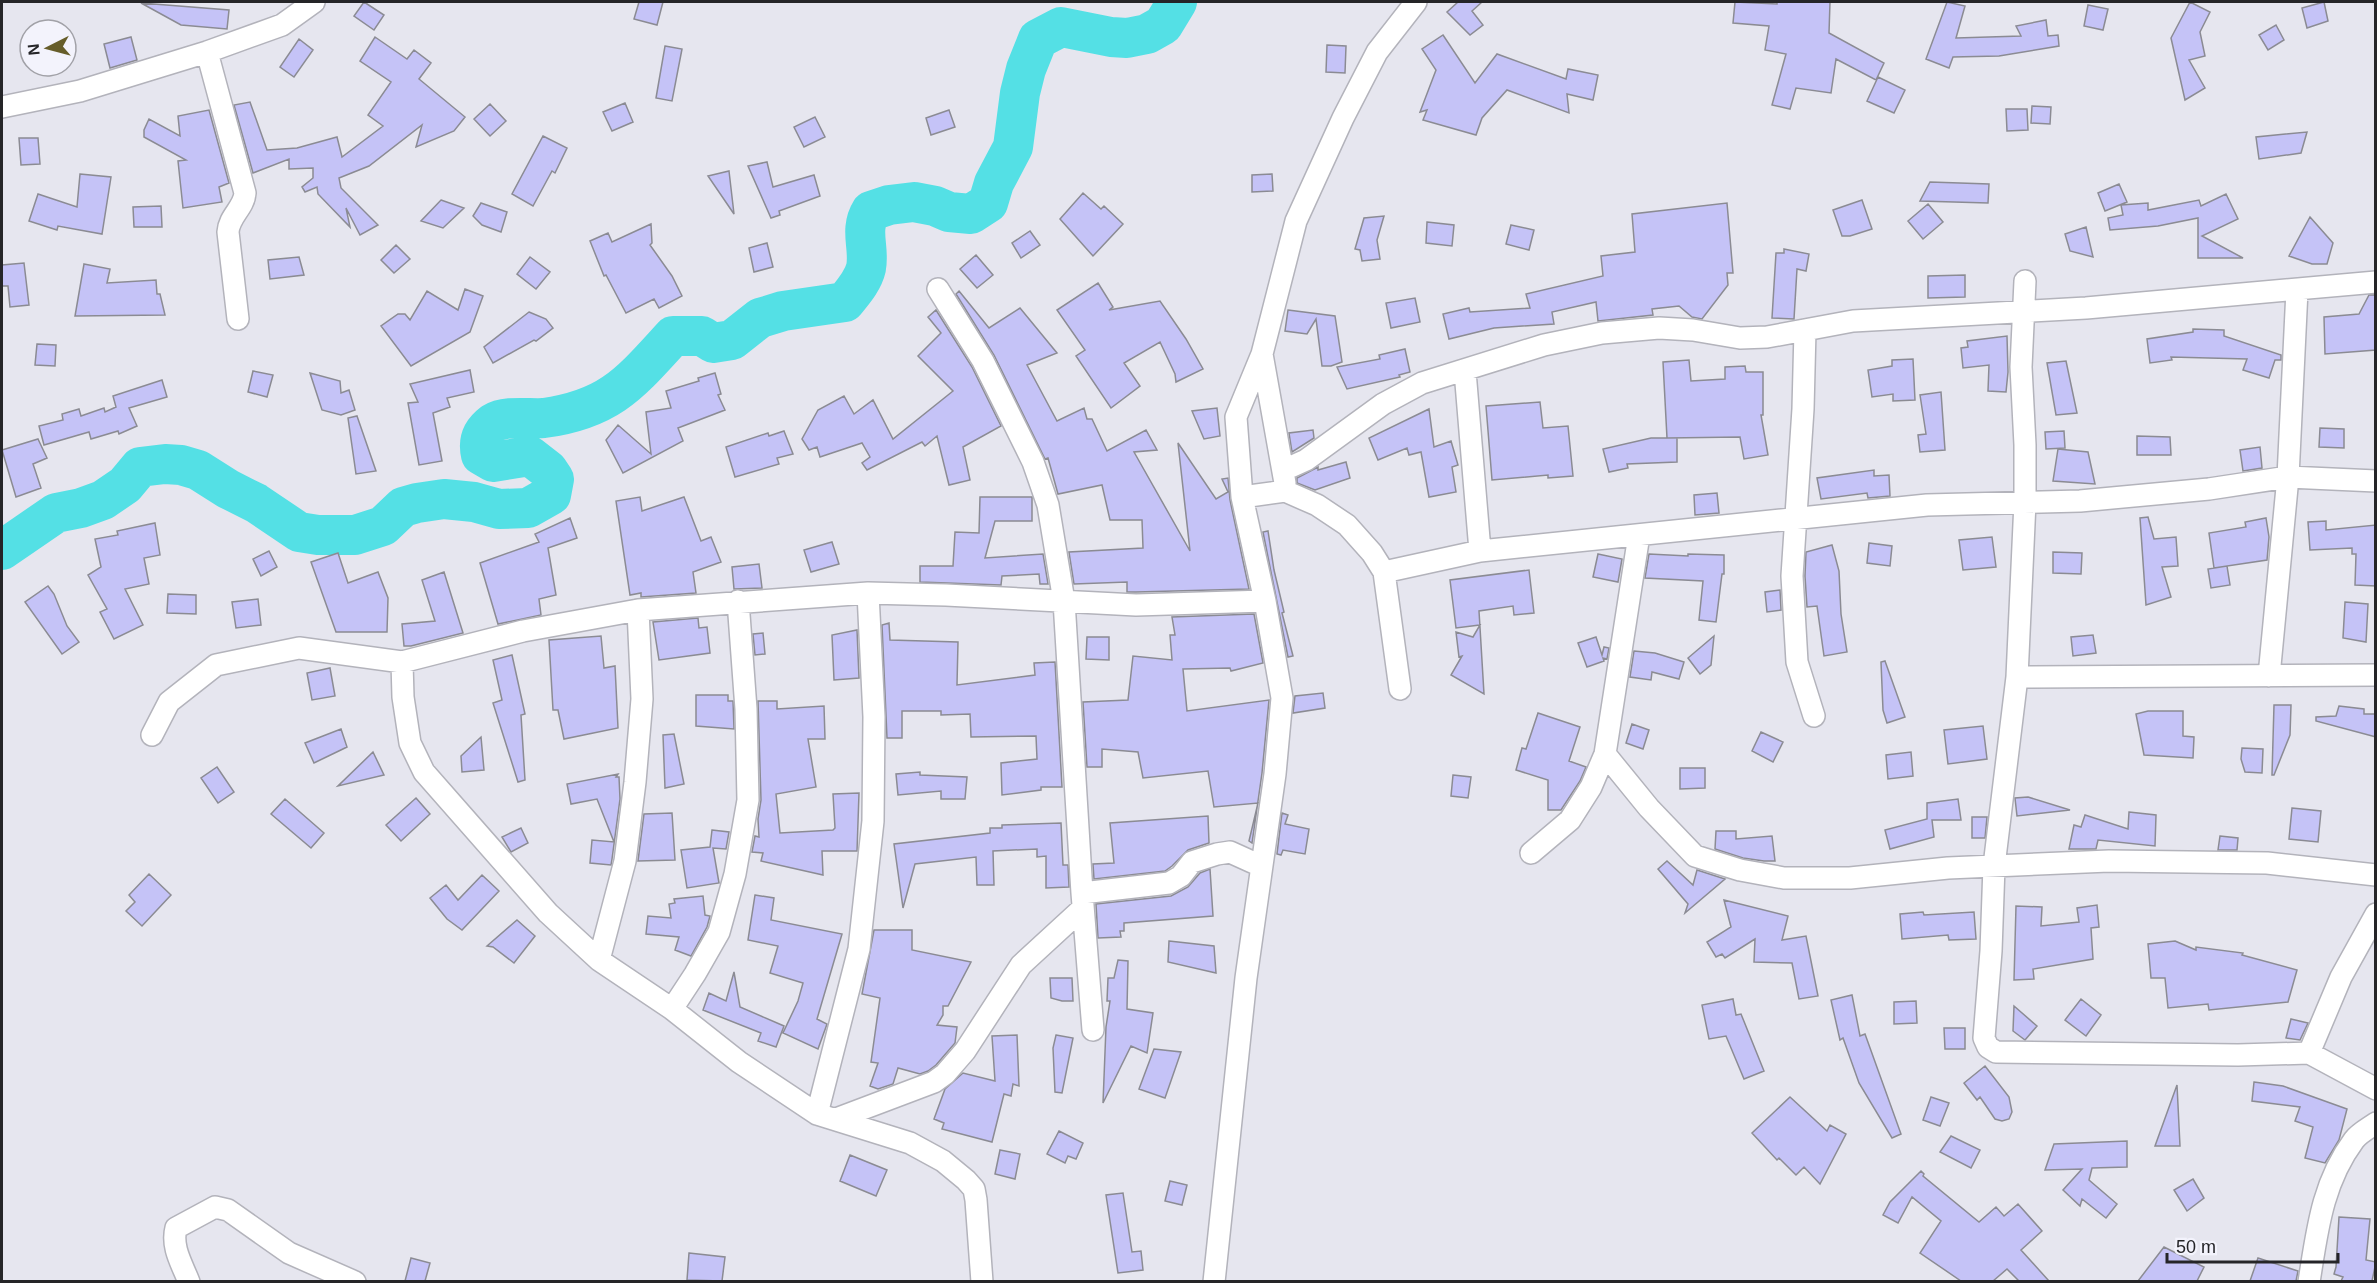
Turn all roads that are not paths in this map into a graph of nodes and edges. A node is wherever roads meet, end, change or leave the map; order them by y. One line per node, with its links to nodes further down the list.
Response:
1 (314, 2): 3 (street)
2 (1416, 2): 12 (street)
3 (207, 52): 4 (street); 10 (street)
4 (2, 107)
5 (2025, 281): 9 (street)
6 (2376, 282): 8 (street)
7 (938, 289): 25 (street)
8 (2296, 290): 9 (street); 14 (street)
9 (2022, 311): 11 (street); 18 (street)
10 (238, 319)
11 (1805, 330): 13 (street); 19 (street)
12 (1262, 354): 15 (street); 17 (street)
13 (1465, 371): 15 (street); 21 (street)
14 (2288, 477): 16 (street); 18 (street); 30 (street)
15 (1285, 480): 17 (street); 22 (street)
16 (2376, 481)
17 (1242, 497): 26 (street)
18 (2025, 502): 19 (street); 31 (street)
19 (1795, 518): 20 (street); 33 (street)
20 (1639, 535): 21 (street); 35 (street)
21 (1480, 551): 22 (street)
22 (1384, 572): 32 (street)
23 (868, 593): 24 (street); 25 (street); 47 (street)
24 (738, 601): 27 (street); 43 (street)
25 (1064, 601): 26 (street); 40 (street)
26 (1265, 601): 37 (street)
27 (639, 610): 28 (street); 42 (street)
28 (402, 662): 34 (street); 42 (street)
29 (2376, 675): 30 (street)
30 (2269, 676): 31 (street)
31 (2017, 677): 38 (street)
32 (1400, 689)
33 (1814, 716)
34 (152, 735)
35 (1605, 754): 36 (street); 38 (street)
36 (1531, 853)
37 (1261, 866): 40 (street); 52 (street)
38 (1994, 866): 39 (street); 45 (street)
39 (2376, 875)
40 (1082, 900): 44 (street); 47 (street)
41 (2376, 914): 45 (street)
42 (599, 960): 43 (street)
43 (672, 1008): 47 (street)
44 (1093, 1029)
45 (2309, 1053): 46 (street)
46 (2376, 1089)
47 (827, 1116): 51 (street)
48 (2376, 1123): 53 (street)
49 (189, 1281): 50 (street)
50 (355, 1281)
51 (982, 1281)
52 (1214, 1281)
53 (2309, 1281)

